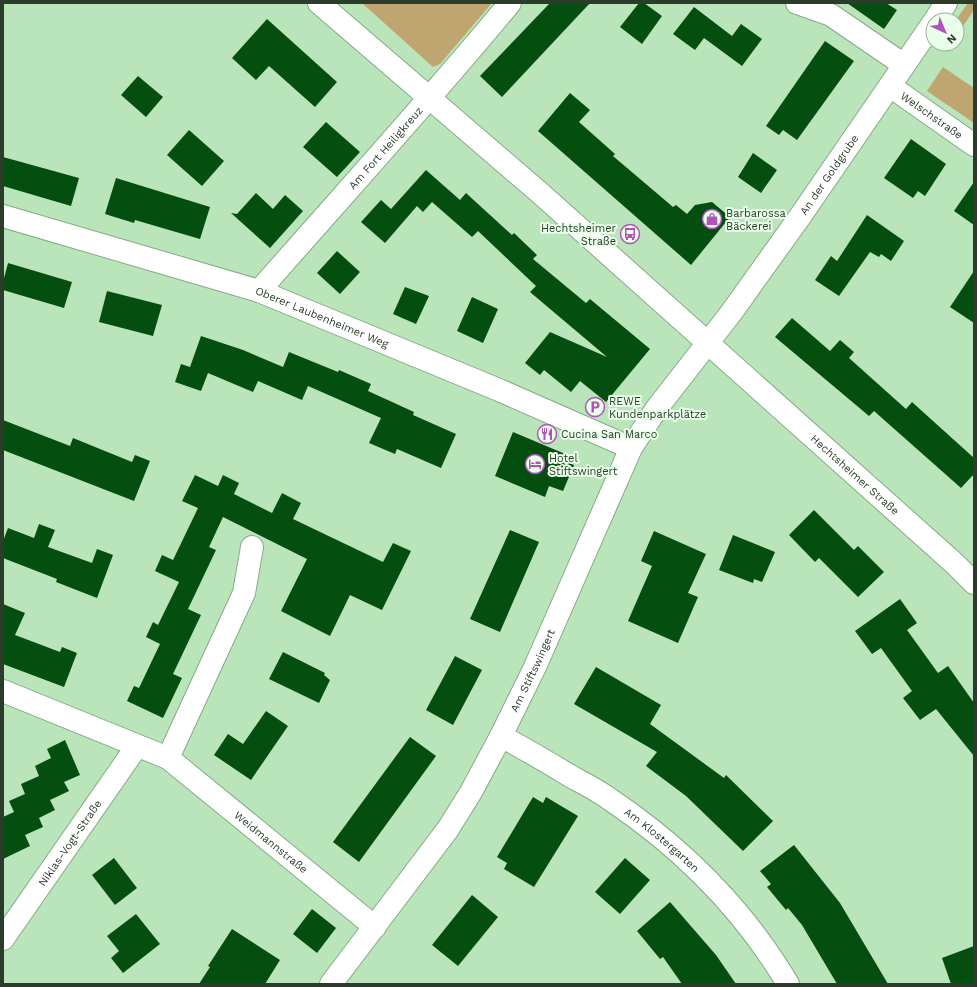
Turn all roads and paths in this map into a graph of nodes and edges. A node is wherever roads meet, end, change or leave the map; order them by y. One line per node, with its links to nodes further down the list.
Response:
1 (320, 3): 9 (street, Hechtsheimer Straße)
2 (510, 3): 9 (street, Am Fort Heiligkreuz)
3 (797, 3): 7 (street)
4 (946, 3): 5 (street)
5 (940, 12)
6 (925, 35): 7 (street, An der Goldgrube)
7 (904, 65): 8 (street, An der Goldgrube)
8 (890, 86): 10 (street, Welschstraße); 13 (street, An der Goldgrube)
9 (429, 98): 12 (street, Am Fort Heiligkreuz); 13 (street, Hechtsheimer Straße)
10 (974, 145)
11 (3, 216): 12 (street, Oberer Laubenheimer Weg)
12 (259, 290): 14 (street, Oberer Laubenheimer Weg)
13 (708, 342): 14 (street, Am Stiftswingert); 16 (street, Hechtsheimer Straße)
14 (630, 448): 18 (street, Am Stiftswingert)
15 (252, 547): 20 (street)
16 (974, 583)
17 (6, 697): 19 (street, Weidmannstraße)
18 (501, 736): 21 (street, Am Stiftswingert); 24 (street, Am Klostergarten)
19 (137, 746): 20 (street, Weidmannstraße); 22 (street, Niklas-Vogt-Straße)
20 (168, 758): 21 (street, Weidmannstraße)
21 (375, 927): 23 (street, Am Stiftswingert)
22 (3, 939)
23 (331, 984)
24 (788, 984)

